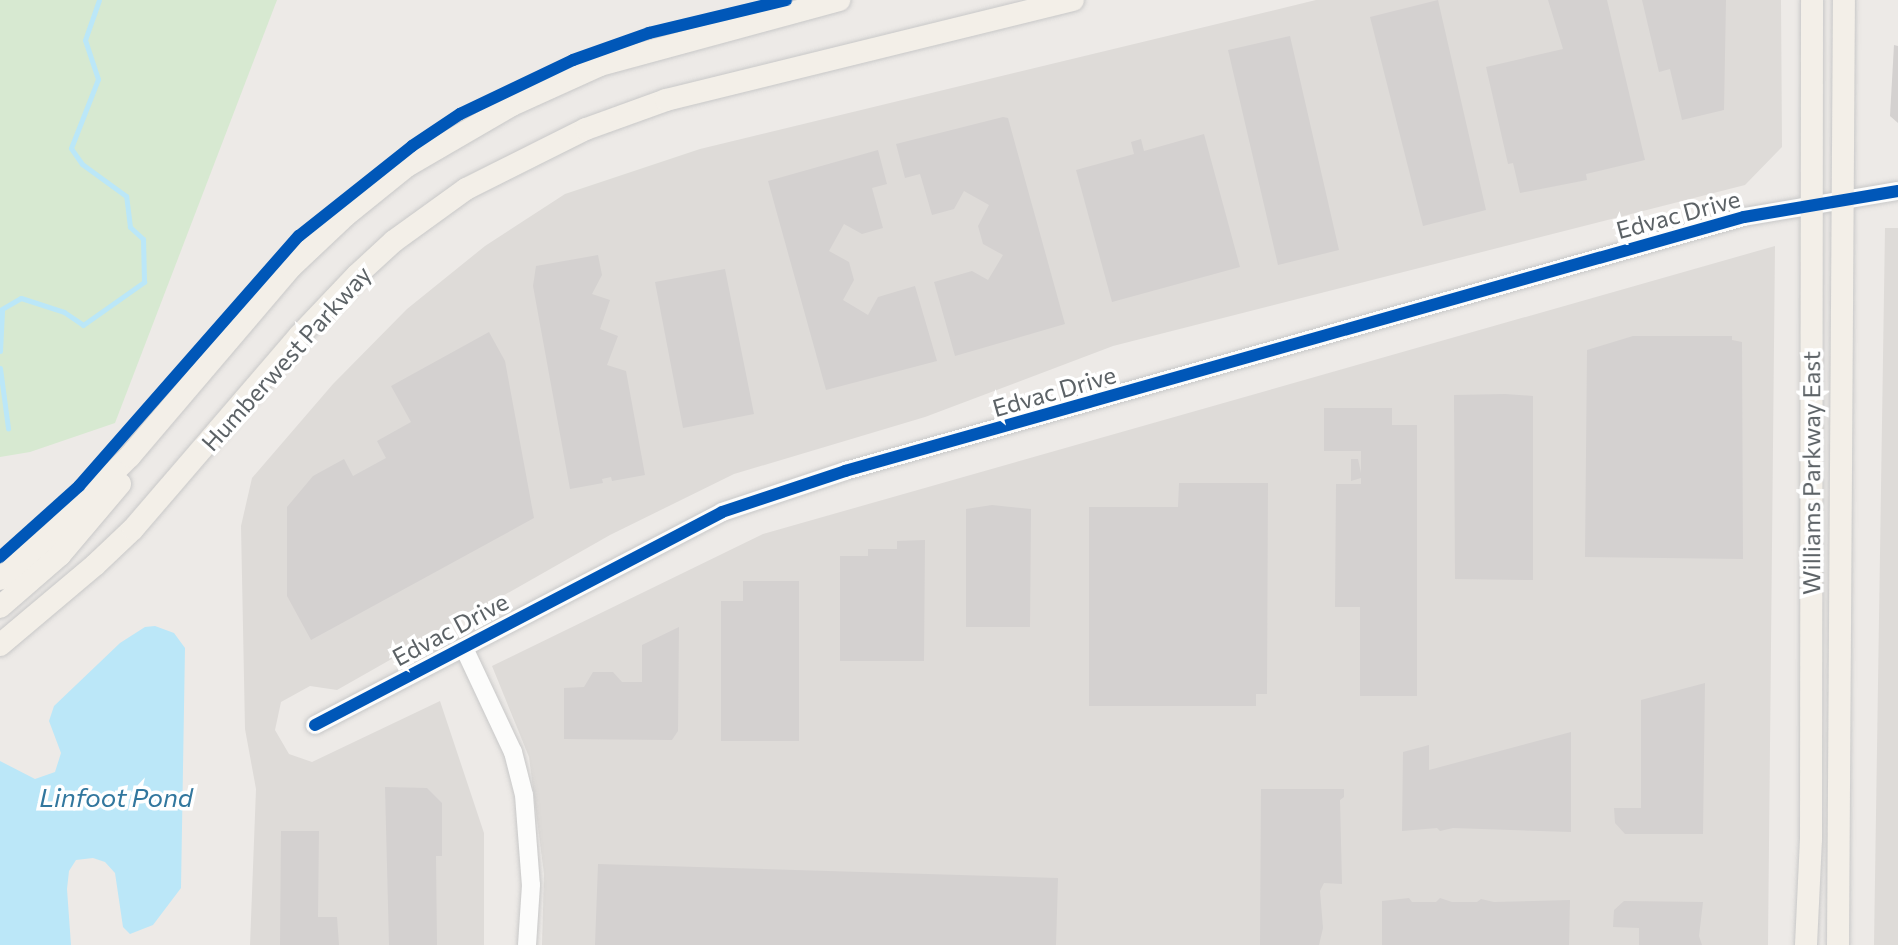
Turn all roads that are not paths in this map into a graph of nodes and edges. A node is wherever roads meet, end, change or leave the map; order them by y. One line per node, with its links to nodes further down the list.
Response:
1 (839, 0): 8 (main road)
2 (1073, 0): 11 (main road, Humberwest Parkway)
3 (1812, 0): 7 (main road, Williams Parkway East)
4 (1844, 0): 6 (main road, Williams Parkway East)
5 (1898, 191): 6 (street, Edvac Drive)
6 (1844, 201): 7 (street, Edvac Drive); 16 (main road, Williams Parkway East)
7 (1810, 208): 12 (street, Edvac Drive); 15 (main road, Williams Parkway East)
8 (211, 361): 9 (main road); 10 (main road)
9 (0, 579)
10 (0, 607)
11 (0, 645)
12 (464, 648): 13 (street, Edvac Drive); 14 (street)
13 (315, 725)
14 (527, 945)
15 (1806, 945)
16 (1838, 945)

